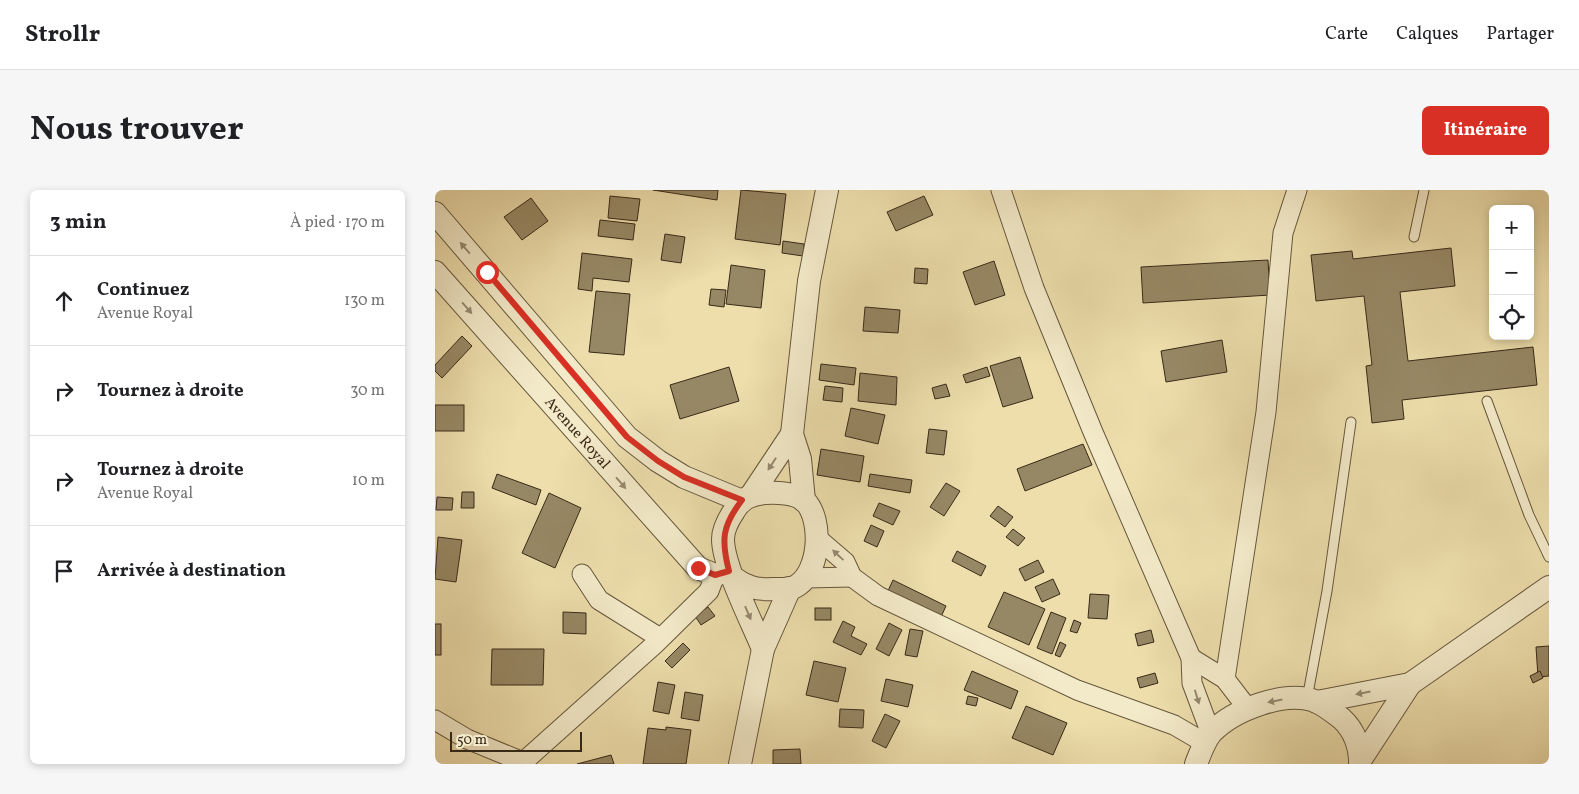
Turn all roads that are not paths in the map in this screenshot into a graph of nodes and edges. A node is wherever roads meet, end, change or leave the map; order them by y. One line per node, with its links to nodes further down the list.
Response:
1 (827, 190): 10 (street)
2 (1001, 190): 22 (street)
3 (1297, 190): 23 (street)
4 (1424, 190): 6 (lane)
5 (435, 212): 11 (street, one-way to 5)
6 (1414, 236)
7 (435, 272): 16 (street, Avenue Royal, one-way to 16)
8 (1487, 401): 14 (lane)
9 (1351, 422): 25 (lane)
10 (792, 434): 11 (street, one-way to 11); 12 (street)
11 (747, 497): 12 (street); 16 (street)
12 (804, 500): 13 (street)
13 (817, 538): 17 (street, one-way to 13); 18 (street)
14 (1549, 557)
15 (582, 574): 20 (street)
16 (726, 575): 18 (street); 20 (street); 21 (street, one-way to 21)
17 (852, 577): 18 (street); 28 (street)
18 (797, 583): 21 (street)
19 (1549, 587): 24 (street)
20 (660, 638): 30 (street)
21 (763, 649): 31 (street)
22 (1191, 658): 23 (street); 28 (street, one-way to 28)
23 (1225, 679): 26 (street)
24 (1410, 684): 25 (street, one-way to 25); 29 (street)
25 (1311, 701): 26 (street, one-way to 26); 29 (street)
26 (1248, 709): 28 (street)
27 (435, 720): 30 (street)
28 (1208, 738): 32 (street)
29 (1361, 762)
30 (522, 763)
31 (739, 764)
32 (1196, 764)

